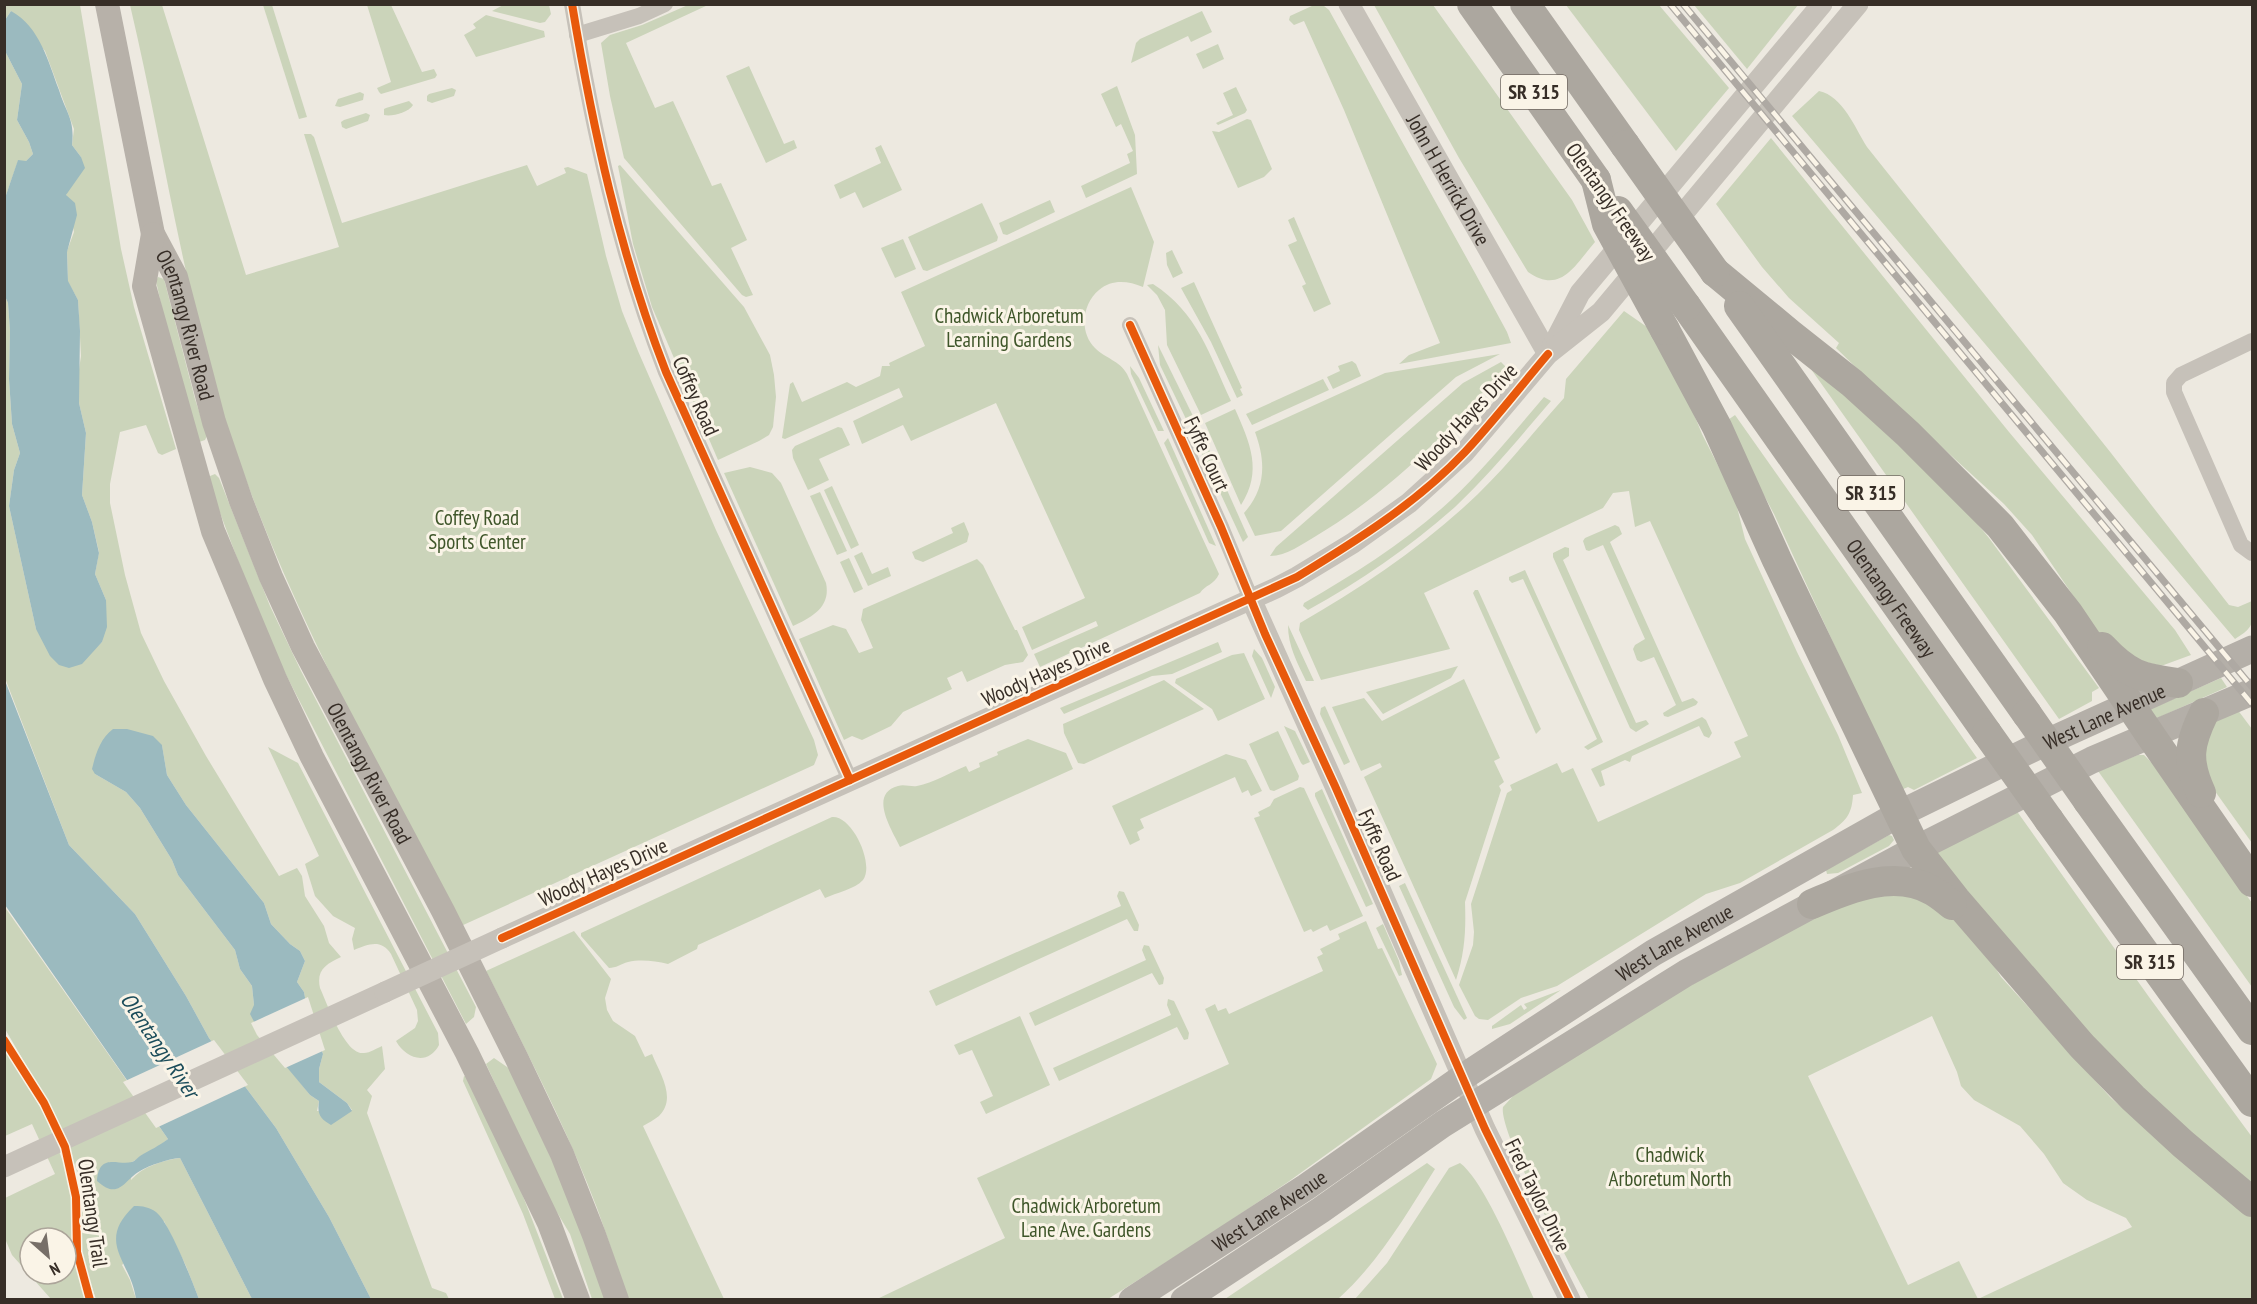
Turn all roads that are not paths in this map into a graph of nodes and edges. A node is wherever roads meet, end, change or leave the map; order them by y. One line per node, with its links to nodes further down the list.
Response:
1 (107, 4): 11 (main road, Olentangy River Road)
2 (572, 4): 9 (street, Coffey Road)
3 (665, 4): 9 (street)
4 (1349, 4): 15 (street, John H Herrick Drive)
5 (1472, 4): 10 (highway, Olentangy Freeway / SR 315)
6 (1525, 4): 12 (highway, Olentangy Freeway / SR 315, bridge)
7 (1822, 4): 15 (street, Woody Hayes Drive)
8 (1858, 4): 15 (street, Woody Hayes Drive)
9 (577, 35): 25 (street, Coffey Road)
10 (1596, 180): 26 (highway, bridge); 34 (highway, Olentangy Freeway / SR 315, bridge)
11 (153, 234): 38 (main road, Olentangy River Road); 39 (main road, Olentangy River Road)
12 (1715, 272): 18 (highway); 32 (highway, Olentangy Freeway / SR 315, bridge)
13 (1130, 325): 17 (street, Fyffe Court)
14 (2253, 341): 16 (street)
15 (1548, 354): 17 (street, Woody Hayes Drive)
16 (2252, 553)
17 (1251, 599): 25 (street, Woody Hayes Drive); 33 (street, Fyffe Road)
18 (2068, 613): 20 (highway); 22 (highway)
19 (2253, 649): 20 (main road, West Lane Avenue)
20 (2178, 683): 22 (main road, West Lane Avenue)
21 (2253, 692): 23 (main road, West Lane Avenue)
22 (2129, 705): 24 (highway); 26 (main road, West Lane Avenue)
23 (2204, 713): 24 (main road, West Lane Avenue); 27 (highway)
24 (2151, 736): 27 (highway); 28 (main road, West Lane Avenue)
25 (850, 780): 36 (street, Woody Hayes Drive, bridge)
26 (1899, 814): 28 (highway); 33 (main road, West Lane Avenue)
27 (2220, 834): 29 (highway)
28 (1916, 849): 30 (main road, West Lane Avenue); 31 (highway)
29 (2253, 882)
30 (1812, 904): 31 (highway); 35 (main road, West Lane Avenue)
31 (1976, 923): 37 (highway)
32 (2253, 1029)
33 (1463, 1077): 35 (street, Fyffe Road); 40 (main road, West Lane Avenue)
34 (2253, 1102)
35 (1475, 1106): 41 (main road, West Lane Avenue); 42 (street, Fred Taylor Drive)
36 (4, 1167)
37 (2253, 1202)
38 (578, 1299)
39 (617, 1299)
40 (1132, 1299)
41 (1184, 1299)
42 (1570, 1299)

